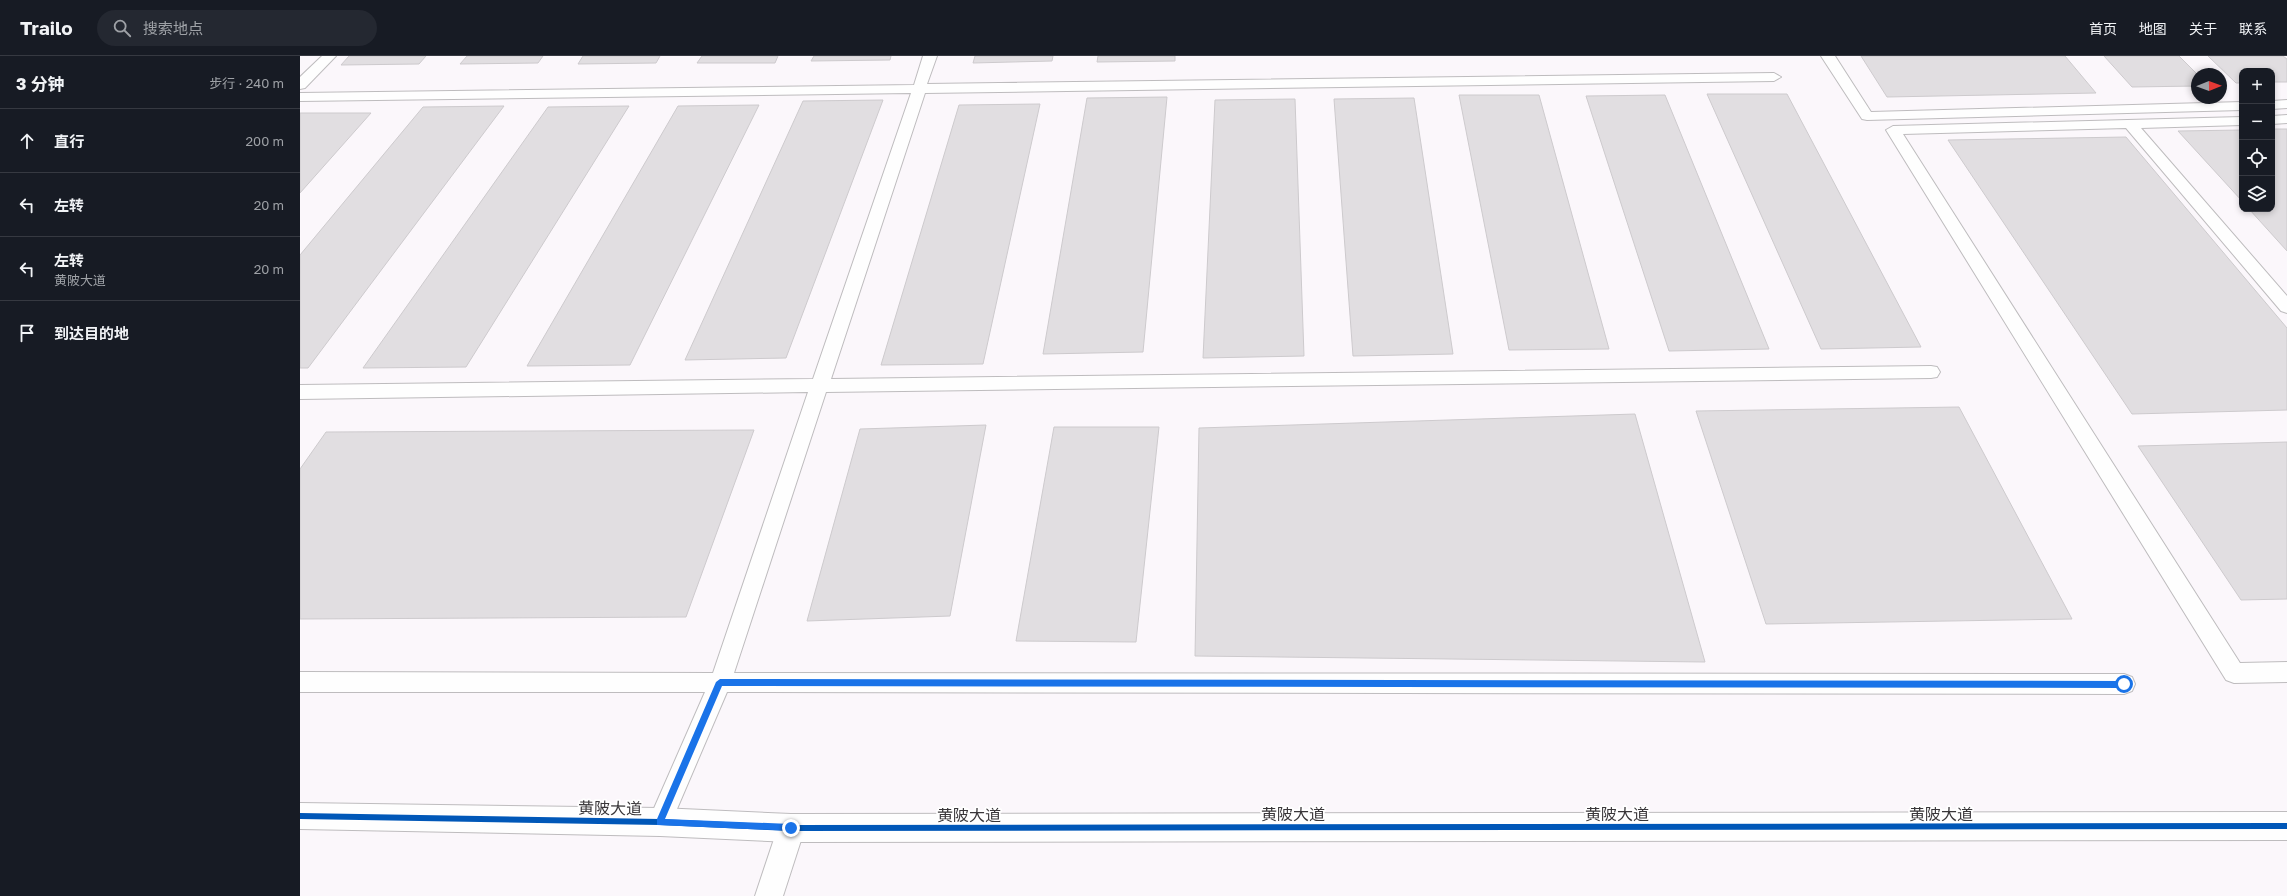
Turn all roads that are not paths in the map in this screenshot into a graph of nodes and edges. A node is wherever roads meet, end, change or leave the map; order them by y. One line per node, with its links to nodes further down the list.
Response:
1 (329, 56): 5 (lane)
2 (930, 56): 6 (lane)
3 (1828, 56): 10 (lane)
4 (1774, 77): 6 (lane)
5 (300, 85)
6 (919, 89): 7 (lane); 17 (lane)
7 (300, 97)
8 (2287, 104): 9 (lane)
9 (2275, 105)
10 (2239, 106)
11 (2287, 119): 13 (lane)
12 (2239, 120): 14 (lane)
13 (2275, 120)
14 (2130, 124): 15 (lane); 19 (lane)
15 (2287, 307)
16 (1931, 372): 17 (lane)
17 (819, 386): 18 (lane); 21 (lane)
18 (300, 392)
19 (2287, 672)
20 (300, 682): 21 (lane)
21 (720, 682): 22 (lane); 24 (lane)
22 (2124, 684)
23 (300, 816): 24 (street, 黄陂大道)
24 (660, 822): 26 (street, 黄陂大道)
25 (2287, 826): 26 (street, 黄陂大道)
26 (791, 828): 27 (street)
27 (768, 896)

